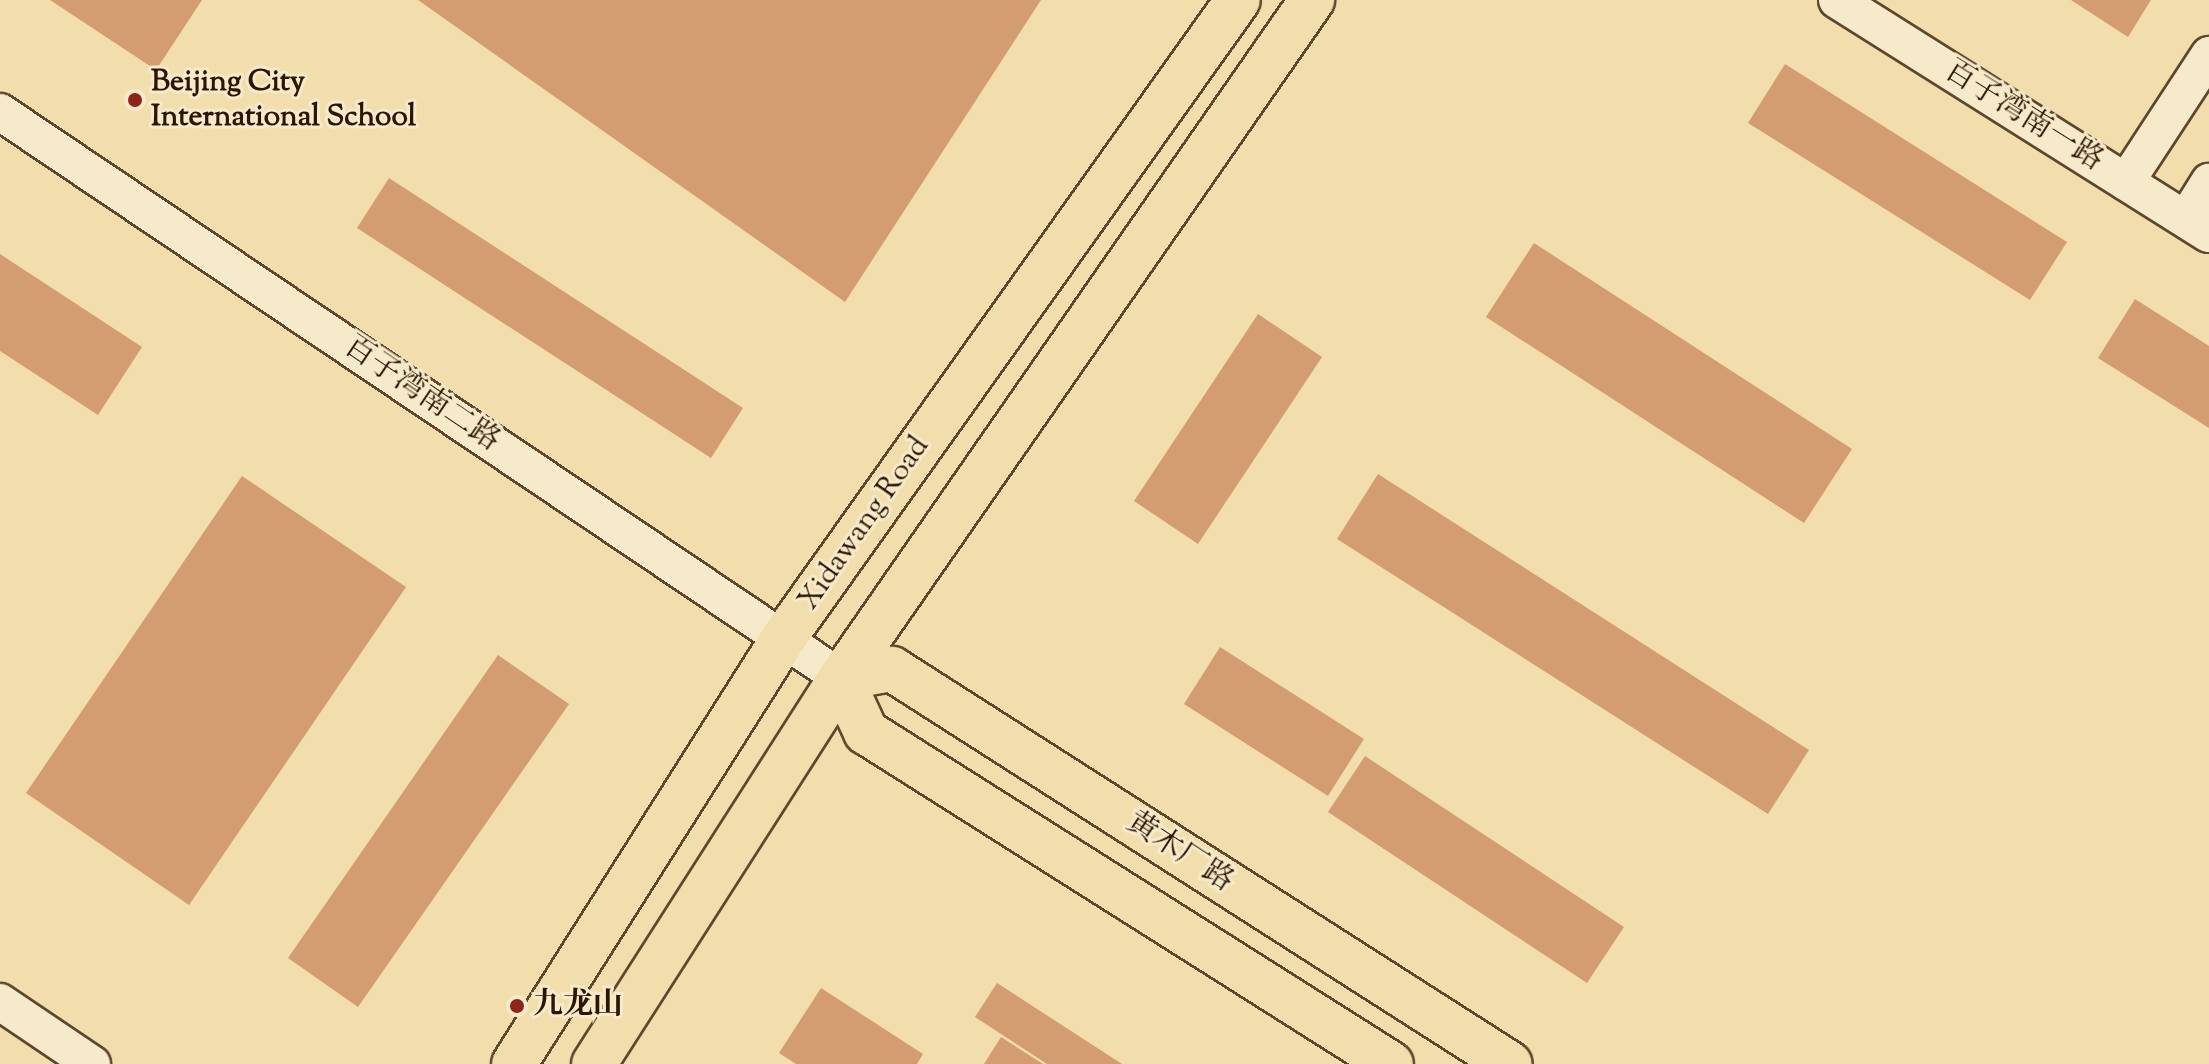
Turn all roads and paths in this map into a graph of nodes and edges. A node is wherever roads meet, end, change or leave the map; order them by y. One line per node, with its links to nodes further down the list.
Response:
1 (1238, 0): 9 (main road, Xidawang Road)
2 (1312, 0): 10 (main road)
3 (1837, 0): 6 (street, 百子湾南一路)
4 (2209, 55): 6 (street)
5 (0, 112): 9 (street, 百子湾南二路)
6 (2126, 182): 8 (street, 百子湾南一路)
7 (2209, 182): 8 (street)
8 (2198, 227)
9 (783, 639): 10 (street, 百子湾南二路); 13 (main road, Xidawang Road)
10 (841, 678): 14 (main road); 15 (main road); 16 (main road, 黄木厂路)
11 (0, 1002): 12 (street)
12 (92, 1064)
13 (514, 1064)
14 (594, 1064)
15 (1391, 1064)
16 (1510, 1064)

